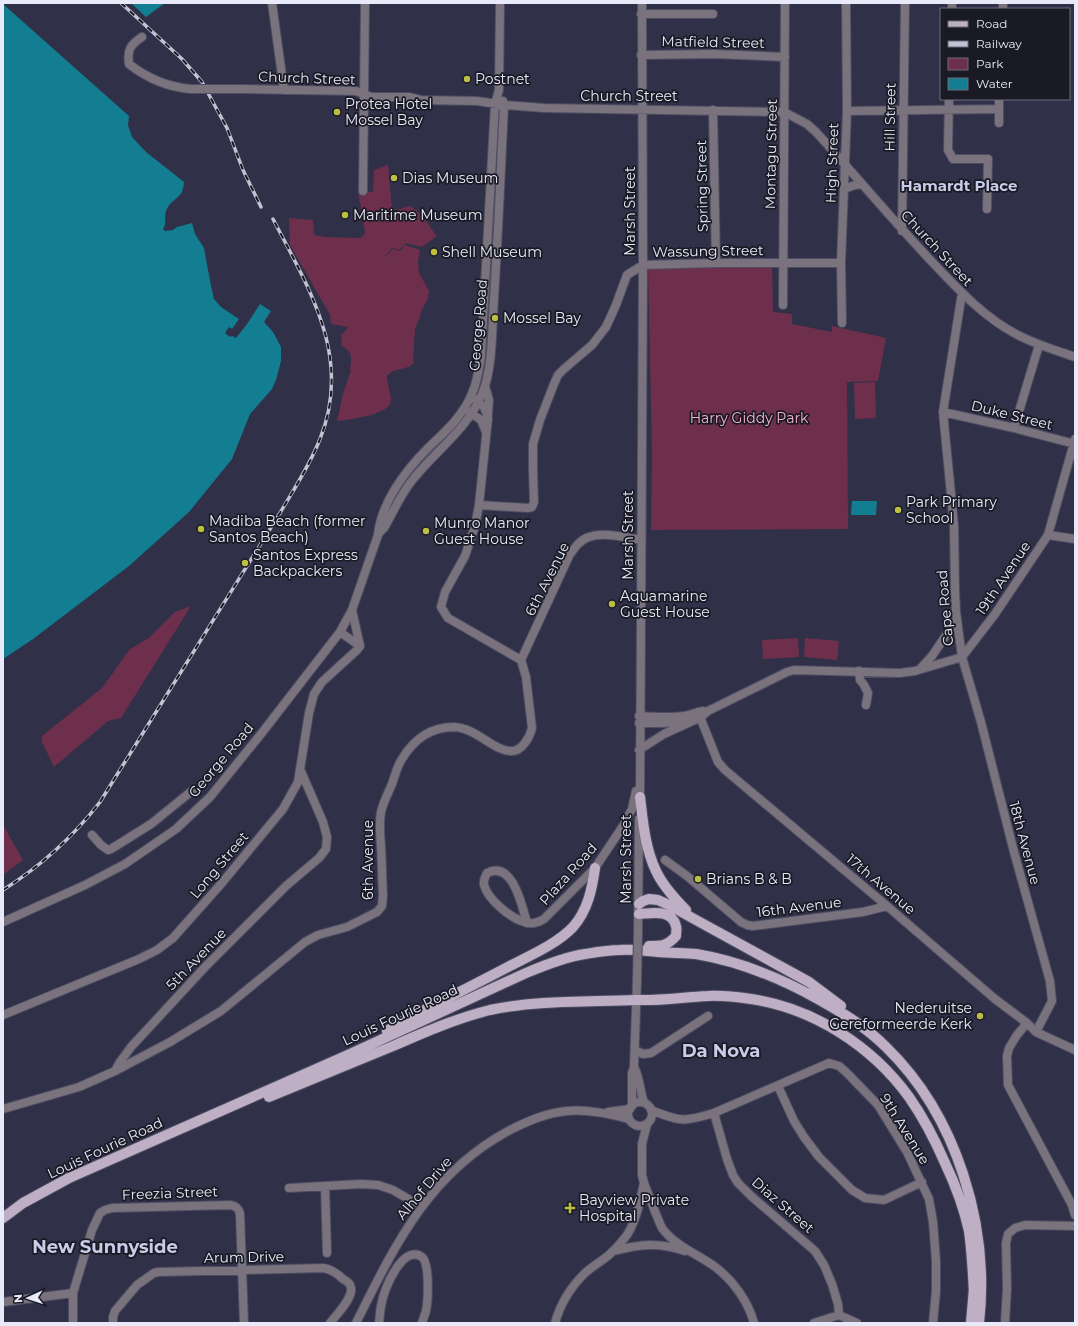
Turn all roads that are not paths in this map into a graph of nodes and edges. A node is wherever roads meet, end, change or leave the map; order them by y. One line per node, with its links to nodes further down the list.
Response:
1 (272, 3): 13 (street)
2 (365, 3): 15 (street)
3 (500, 3): 14 (street)
4 (642, 3): 8 (street, Marsh Street)
5 (785, 3): 12 (street, Montagu Street)
6 (846, 3): 25 (street, High Street)
7 (906, 3): 24 (street, Hill Street)
8 (641, 14): 9 (street); 11 (street, Marsh Street)
9 (713, 14)
10 (142, 36): 13 (street, Church Street, bridge)
11 (641, 55): 12 (street, Matfield Street); 20 (street, Marsh Street)
12 (785, 56): 26 (street, Montagu Street)
13 (284, 90): 15 (street, Church Street)
14 (499, 90): 18 (street, George Road); 19 (street)
15 (364, 94): 18 (street, Church Street); 31 (street)
16 (949, 100): 21 (street)
17 (999, 100): 22 (street)
18 (495, 104): 19 (street, Church Street); 44 (street, George Road)
19 (504, 105): 20 (street, Church Street); 43 (street, George Road)
20 (642, 109): 23 (street, Church Street); 37 (street, Marsh Street)
21 (949, 109): 22 (street); 24 (street); 32 (street)
22 (999, 109): 27 (street)
23 (713, 110): 26 (street, Church Street); 35 (street, Spring Street)
24 (903, 110): 25 (street); 33 (street, Hill Street)
25 (847, 111): 28 (street, High Street)
26 (784, 112): 28 (street, Church Street); 34 (street, Montagu Street)
27 (999, 124)
28 (845, 164): 29 (street, Church Street); 30 (street, High Street)
29 (862, 184): 30 (street); 33 (street, Church Street)
30 (844, 189): 36 (street, High Street)
31 (363, 191)
32 (987, 209)
33 (902, 231): 38 (street, Church Street)
34 (782, 262): 35 (street, Wassung Street); 36 (street, Wassung Street); 39 (street, Montagu Street)
35 (716, 263): 37 (street, Wassung Street)
36 (841, 263): 40 (street, High Street)
37 (643, 265): 53 (street, Wassung Street); 57 (street, Marsh Street)
38 (962, 293): 41 (street, Church Street); 47 (street, Cape Road)
39 (783, 305)
40 (842, 323)
41 (1039, 345): 42 (street, Church Street); 50 (street)
42 (1075, 357)
43 (485, 386): 45 (street, George Road); 49 (street)
44 (471, 397): 45 (street); 46 (street, George Road)
45 (479, 402): 48 (street, George Road); 49 (street)
46 (464, 409): 48 (street); 54 (street, George Road)
47 (943, 412): 50 (street, Duke Street); 59 (street, Cape Road)
48 (472, 414): 51 (street); 54 (street, George Road)
49 (488, 418): 51 (street)
50 (1014, 428): 52 (street, Duke Street)
51 (486, 432): 53 (street)
52 (1075, 442): 55 (street)
53 (479, 505): 63 (street)
54 (378, 535): 58 (street, George Road)
55 (1048, 535): 56 (street, 19th Avenue); 62 (street, 19th Avenue)
56 (1075, 539)
57 (641, 540): 63 (street, 6th Avenue); 68 (street, Marsh Street)
58 (352, 610): 60 (street, George Road); 61 (street)
59 (958, 619): 62 (street, Cape Road); 64 (street)
60 (340, 632): 61 (street); 84 (street, George Road)
61 (360, 646): 72 (street, Long Street)
62 (962, 657): 64 (street, Cape Road); 92 (street, 18th Avenue)
63 (521, 660): 98 (street, 6th Avenue)
64 (921, 669): 65 (street, Cape Road)
65 (859, 671): 66 (street); 67 (street, Cape Road)
66 (866, 705)
67 (699, 714): 68 (street, Cape Road); 69 (street, Cape Road); 81 (street, 17th Avenue)
68 (639, 719): 69 (street, Cape Road); 70 (street, Marsh Street)
69 (690, 721): 70 (street, Cape Road)
70 (639, 750): 71 (street, Marsh Street)
71 (640, 766): 74 (street, Marsh Street); 76 (street)
72 (300, 768): 89 (street, Long Street); 98 (street, 5th Avenue)
73 (193, 790): 77 (street)
74 (640, 797): 75 (street, Marsh Street); 83 (main road)
75 (639, 818): 76 (street, Plaza Road); 80 (street, Marsh Street)
76 (623, 826): 79 (street, Plaza Road)
77 (92, 835)
78 (665, 860): 81 (street, 16th Avenue)
79 (595, 868): 85 (street, Plaza Road); 96 (main road)
80 (639, 904): 82 (street, Marsh Street); 83 (main road)
81 (887, 906): 91 (street, 17th Avenue)
82 (639, 914): 86 (main road); 87 (street, Marsh Street, bridge)
83 (696, 920): 93 (main road)
84 (3, 922)
85 (526, 923): 85 (street, Plaza Road)
86 (621, 950): 88 (main road, Louis Fourie Road); 96 (main road, Louis Fourie Road)
87 (636, 1000): 94 (street, Marsh Street); 110 (main road); 126 (main road)
88 (826, 1004): 93 (main road, Louis Fourie Road); 126 (main road, Louis Fourie Road)
89 (3, 1015)
90 (708, 1016): 94 (street)
91 (1027, 1023): 92 (street, 17th Avenue); 118 (street)
92 (1036, 1032): 95 (street, 17th Avenue)
93 (886, 1047): 142 (main road, Louis Fourie Road)
94 (635, 1050): 97 (street, Marsh Street)
95 (1075, 1050)
96 (350, 1054): 110 (main road, Louis Fourie Road)
97 (634, 1067): 100 (street, Marsh Street); 101 (street, Marsh Street)
98 (115, 1071): 102 (street)
99 (778, 1086): 105 (street, 9th Avenue); 111 (street); 111 (street, 9th Avenue)
100 (644, 1103): 101 (street); 103 (street)
101 (631, 1107): 104 (street, Alhof Drive); 107 (street)
102 (3, 1109)
103 (651, 1110): 106 (street, 9th Avenue); 108 (street)
104 (601, 1112): 107 (street, Alhof Drive); 115 (street, Alhof Drive)
105 (714, 1113): 106 (street, 9th Avenue); 128 (street, Diaz Street)
106 (671, 1118): 108 (street, 9th Avenue)
107 (632, 1122): 108 (street); 109 (street)
108 (648, 1123): 109 (street)
109 (642, 1144): 112 (street)
110 (69, 1178): 116 (main road, Louis Fourie Road)
111 (922, 1182): 140 (street, 9th Avenue)
112 (644, 1183): 121 (street); 123 (street)
113 (325, 1186): 114 (street); 115 (street); 122 (street)
114 (289, 1188)
115 (422, 1205): 133 (street, Alhof Drive)
116 (14, 1208): 117 (street); 119 (main road, Louis Fourie Road)
117 (3, 1212)
118 (1075, 1215)
119 (3, 1218)
120 (1075, 1226): 143 (street)
121 (614, 1251): 123 (street); 136 (street)
122 (327, 1253)
123 (691, 1253): 137 (street)
124 (241, 1270): 125 (street, Freezia Street); 130 (street, Arum Drive); 131 (street); 132 (street, Arum Drive)
125 (73, 1292): 127 (street); 129 (street)
126 (974, 1294): 141 (main road, Louis Fourie Road)
127 (3, 1302)
128 (839, 1315): 138 (street); 139 (street)
129 (73, 1323)
130 (113, 1323)
131 (244, 1323)
132 (330, 1323)
133 (356, 1323)
134 (379, 1323): 135 (street)
135 (422, 1323)
136 (555, 1323)
137 (754, 1323)
138 (814, 1323)
139 (857, 1323)
140 (933, 1323)
141 (971, 1323)
142 (979, 1323)
143 (1005, 1323)

